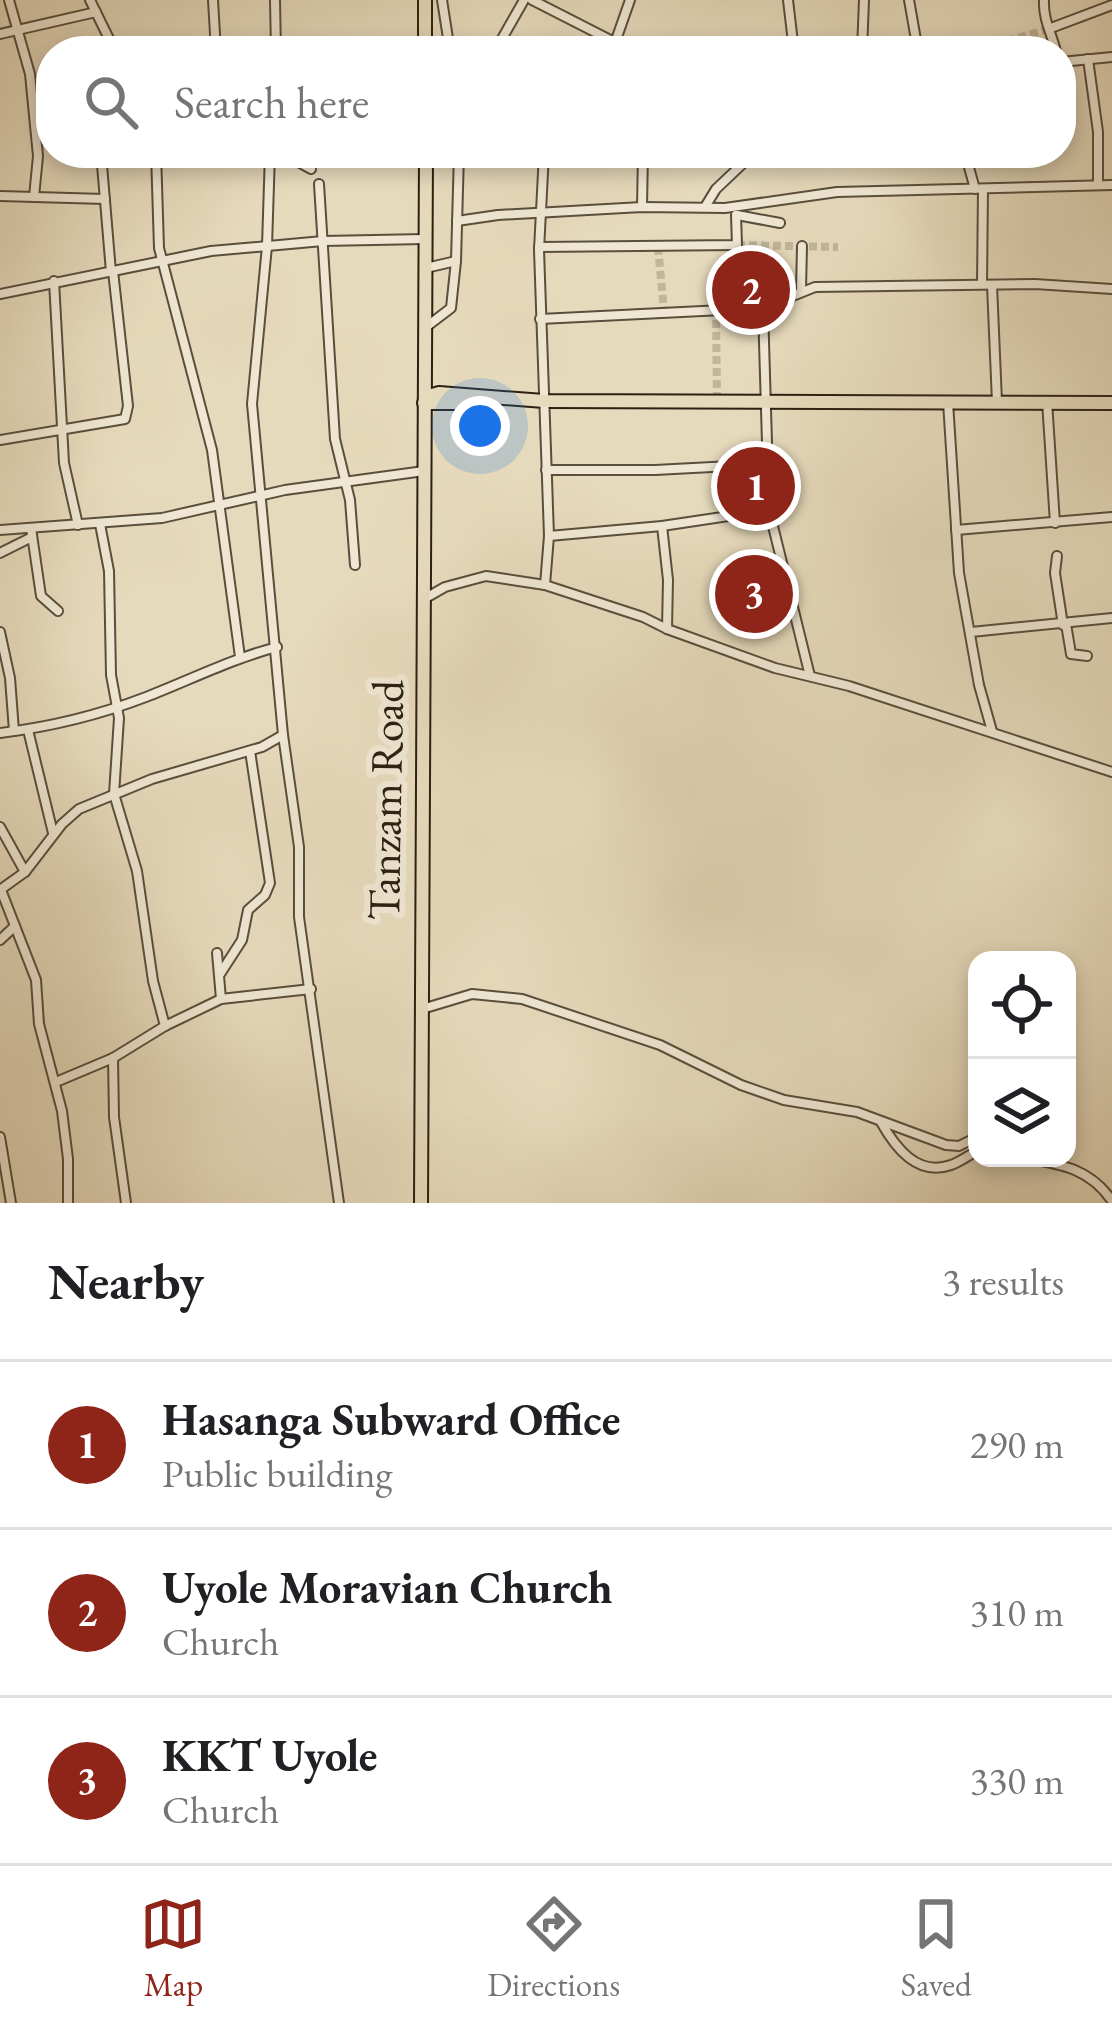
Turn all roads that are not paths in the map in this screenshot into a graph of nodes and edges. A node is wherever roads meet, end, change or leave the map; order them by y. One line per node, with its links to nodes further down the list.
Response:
1 (9, 0): 16 (street)
2 (90, 0): 14 (street)
3 (213, 0): 19 (street)
4 (275, 0): 20 (street)
5 (425, 0): 21 (highway)
6 (442, 0): 22 (street)
7 (528, 0): 23 (street); 24 (street)
8 (629, 0): 25 (street)
9 (788, 0): 26 (street)
10 (864, 0): 27 (street)
11 (909, 0): 28 (street)
12 (1044, 0): 15 (street)
13 (1112, 5): 15 (street)
14 (96, 12): 16 (street); 18 (street)
15 (1051, 28): 29 (street)
16 (16, 29): 17 (street); 33 (street)
17 (0, 34)
18 (108, 36)
19 (215, 36)
20 (276, 36)
21 (425, 36)
22 (448, 36)
23 (505, 36)
24 (607, 36)
25 (617, 36)
26 (792, 36)
27 (863, 36)
28 (915, 36)
29 (1053, 36)
30 (1112, 57): 31 (street)
31 (1088, 59): 32 (street); 45 (street)
32 (1076, 60)
33 (36, 136)
34 (37, 168): 49 (street)
35 (102, 168): 50 (street)
36 (156, 168): 63 (street)
37 (270, 168): 60 (street)
38 (426, 168): 58 (highway, Tanzam Road)
39 (459, 168): 56 (street)
40 (543, 168): 54 (street)
41 (643, 168): 51 (street)
42 (739, 168): 52 (street)
43 (971, 168): 47 (street)
44 (319, 184): 59 (street)
45 (1098, 185): 46 (street); 47 (street)
46 (1112, 185)
47 (979, 189): 53 (street); 68 (street)
48 (0, 196): 49 (street)
49 (34, 197): 50 (street)
50 (105, 199): 66 (street)
51 (642, 207): 52 (street); 54 (street)
52 (705, 207): 53 (street)
53 (725, 208): 55 (street)
54 (541, 212): 56 (street); 62 (street)
55 (736, 215): 57 (street); 62 (street)
56 (457, 221): 64 (street)
57 (781, 223)
58 (425, 239): 59 (street); 65 (highway, Tanzam Road)
59 (323, 241): 60 (street); 90 (street)
60 (267, 246): 63 (street); 91 (street)
61 (802, 246): 70 (street)
62 (539, 247): 73 (street)
63 (162, 260): 66 (street); 92 (street)
64 (456, 261): 65 (street); 74 (street)
65 (425, 268): 74 (highway, Tanzam Road)
66 (112, 272): 67 (street); 84 (street)
67 (54, 281): 71 (street); 84 (street)
68 (987, 285): 69 (street); 70 (street); 82 (street)
69 (1112, 289)
70 (801, 290): 72 (street)
71 (0, 294)
72 (763, 308): 73 (street); 79 (street)
73 (540, 319): 78 (street)
74 (426, 327): 75 (highway, Tanzam Road)
75 (425, 357): 76 (highway); 77 (highway, Tanzam Road)
76 (456, 399): 77 (highway); 78 (highway); 86 (highway)
77 (424, 400): 86 (highway, Tanzam Road)
78 (544, 401): 79 (highway); 88 (street)
79 (765, 401): 80 (highway); 87 (street)
80 (948, 401): 82 (highway); 100 (street)
81 (1047, 401): 82 (highway); 83 (highway); 95 (street)
82 (997, 402)
83 (1112, 403)
84 (62, 430): 85 (street); 97 (street)
85 (0, 440)
86 (424, 445): 89 (highway, Tanzam Road)
87 (768, 464): 88 (street); 93 (street)
88 (546, 470): 102 (street)
89 (424, 471): 90 (street); 107 (highway, Tanzam Road)
90 (346, 482): 91 (street); 105 (street)
91 (263, 495): 92 (street); 114 (street)
92 (221, 504): 96 (street); 116 (street)
93 (769, 510): 98 (street); 117 (street)
94 (1112, 518): 95 (street)
95 (1055, 523): 100 (street)
96 (100, 524): 97 (street); 119 (street)
97 (78, 525): 101 (street)
98 (662, 526): 102 (street); 111 (street)
99 (0, 530): 101 (street)
100 (956, 530): 113 (street)
101 (32, 532): 103 (street); 108 (street)
102 (549, 536): 106 (street)
103 (0, 553)
104 (1057, 556): 110 (street)
105 (355, 565)
106 (545, 585): 107 (street); 111 (street)
107 (422, 599): 138 (highway, Tanzam Road)
108 (58, 610)
109 (1112, 617): 110 (street)
110 (1065, 625): 113 (street); 115 (street)
111 (667, 629): 117 (street)
112 (0, 632): 118 (street)
113 (971, 632): 122 (street)
114 (277, 647): 116 (street); 124 (street)
115 (1087, 656)
116 (240, 657): 119 (street)
117 (810, 676): 122 (street)
118 (5, 679): 121 (street)
119 (118, 706): 120 (street); 127 (street)
120 (28, 730): 121 (street); 129 (street)
121 (14, 731): 123 (street)
122 (992, 732): 126 (street)
123 (0, 733)
124 (284, 735): 125 (street); 136 (street)
125 (250, 751): 127 (street); 135 (street)
126 (1112, 772)
127 (115, 794): 129 (street); 139 (street)
128 (0, 827): 130 (street)
129 (54, 836): 130 (street)
130 (25, 872): 131 (street)
131 (0, 890): 132 (street)
132 (15, 926): 133 (street); 141 (street)
133 (0, 940)
134 (217, 953): 135 (street)
135 (220, 974): 137 (street)
136 (311, 989): 137 (street); 151 (street)
137 (221, 999): 139 (street)
138 (420, 1010): 142 (street); 152 (highway, Tanzam Road)
139 (165, 1026): 140 (street)
140 (113, 1058): 141 (street); 150 (street)
141 (56, 1082): 149 (street)
142 (880, 1121): 144 (street); 145 (street)
143 (0, 1137): 148 (street)
144 (968, 1142)
145 (968, 1156)
146 (1073, 1167): 147 (street)
147 (1112, 1201)
148 (11, 1203)
149 (68, 1203)
150 (126, 1203)
151 (339, 1203)
152 (421, 1203)

